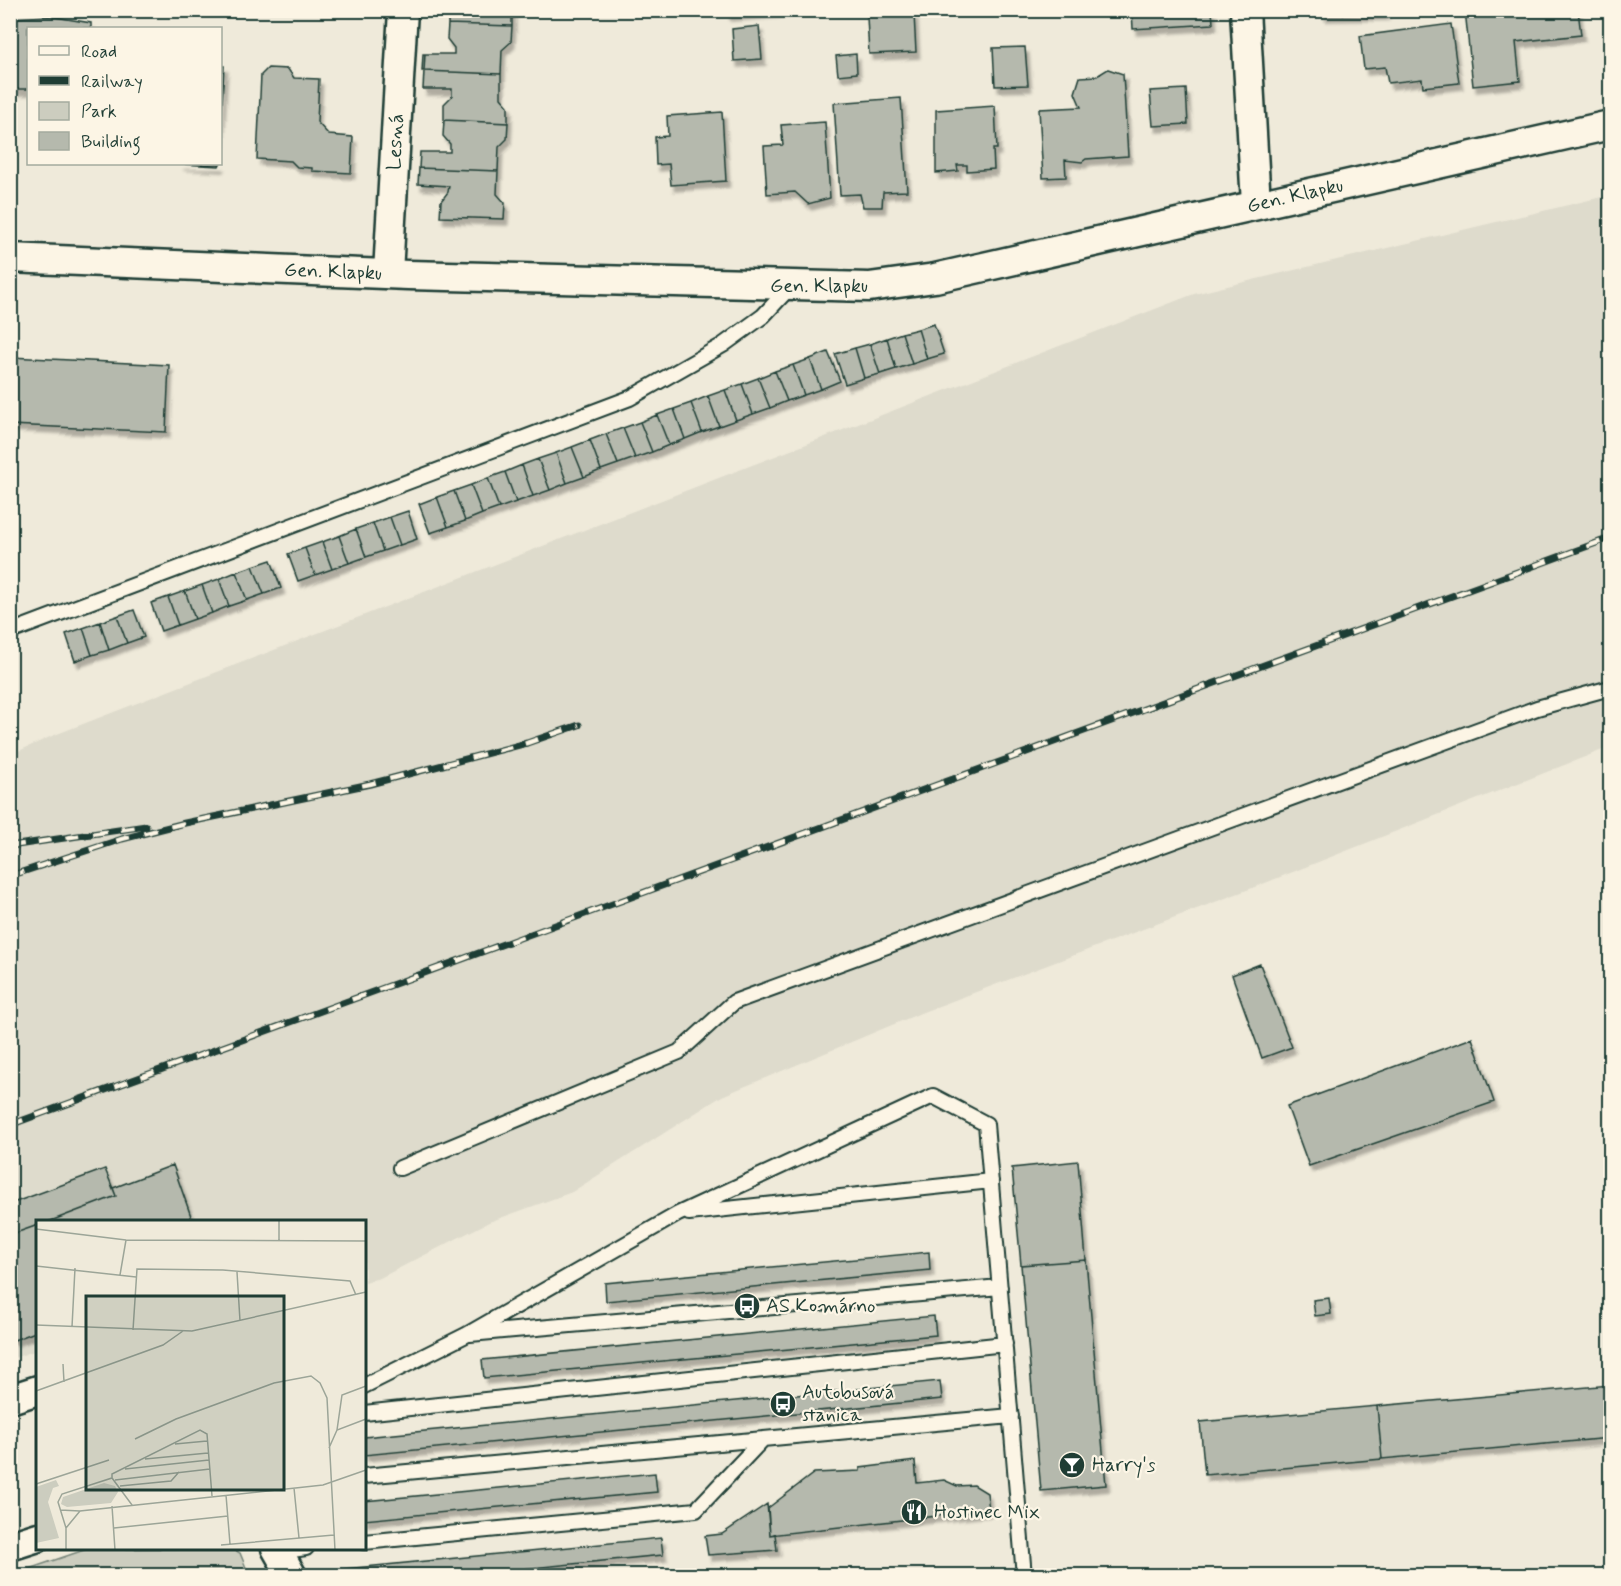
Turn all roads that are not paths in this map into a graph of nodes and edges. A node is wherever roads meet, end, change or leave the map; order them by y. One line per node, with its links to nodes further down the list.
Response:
1 (403, 10): 6 (street, Lesná)
2 (1245, 10): 4 (street)
3 (1611, 125): 4 (street, Gen. Klapku)
4 (1256, 204): 7 (street, Gen. Klapku)
5 (10, 258): 6 (street, Gen. Klapku)
6 (388, 273): 7 (street, Gen. Klapku)
7 (790, 287): 8 (lane)
8 (10, 632)
9 (1611, 688): 10 (lane)
10 (400, 1168)
11 (991, 1182): 12 (lane); 12 (lane); 13 (lane)
12 (678, 1214): 14 (lane)
13 (1000, 1287): 14 (lane); 15 (lane)
14 (466, 1335): 16 (lane)
15 (1005, 1344): 19 (lane); 20 (lane)
16 (366, 1385)
17 (36, 1391): 18 (street)
18 (10, 1399)
19 (366, 1413)
20 (1011, 1416): 21 (lane); 28 (lane)
21 (763, 1439): 22 (lane); 24 (lane)
22 (366, 1476)
23 (36, 1538): 25 (street)
24 (366, 1542)
25 (10, 1545)
26 (302, 1550): 27 (lane)
27 (282, 1559)
28 (1024, 1575)

